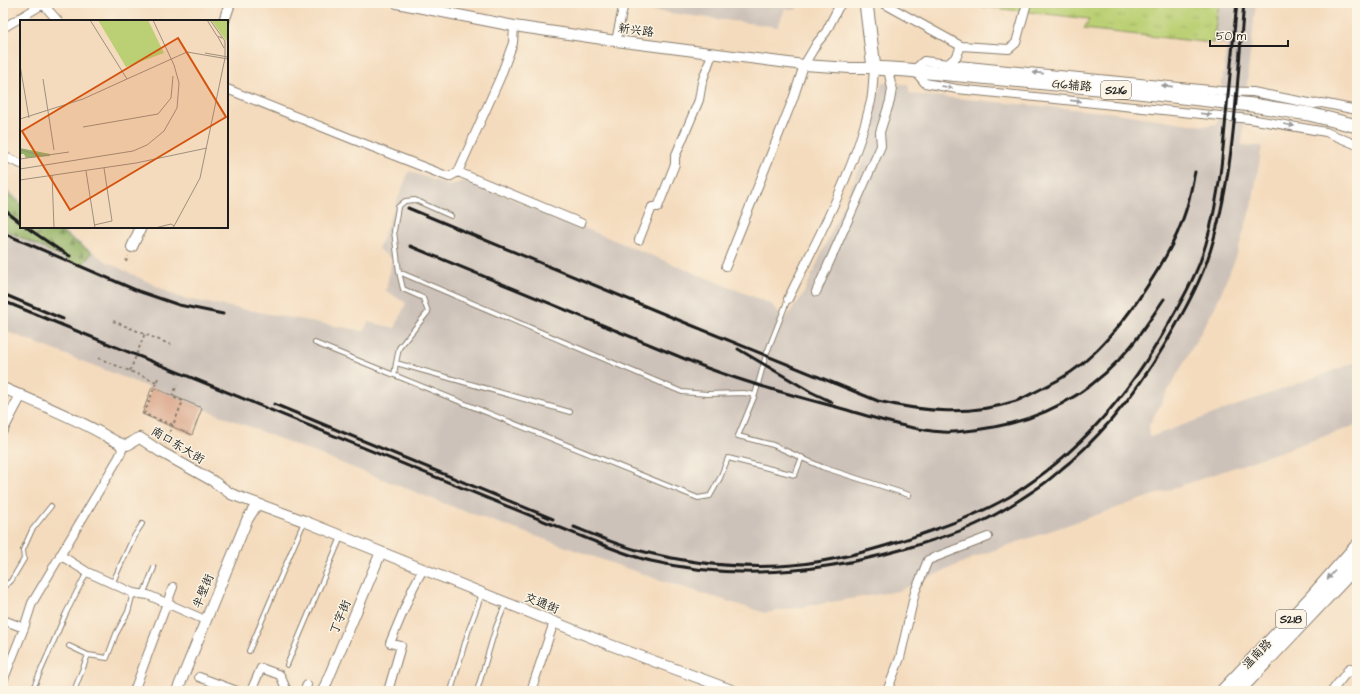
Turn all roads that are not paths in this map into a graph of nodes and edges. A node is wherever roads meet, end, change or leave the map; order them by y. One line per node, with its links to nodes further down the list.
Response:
1 (230, 3): 10 (street)
2 (397, 3): 11 (street, 新兴路)
3 (624, 3): 13 (street)
4 (842, 3): 17 (street)
5 (866, 3): 18 (main road)
6 (883, 3): 14 (street)
7 (1027, 3): 14 (street)
8 (44, 4): 9 (street); 12 (street)
9 (57, 20)
10 (224, 20)
11 (514, 26): 13 (street, 新兴路); 27 (street)
12 (3, 28)
13 (616, 41): 15 (street, 新兴路)
14 (961, 46): 16 (street)
15 (712, 54): 17 (street, 新兴路); 31 (street)
16 (948, 64): 20 (street); 22 (street, one-way to 16)
17 (804, 65): 18 (street, 新兴路); 33 (street)
18 (874, 68): 19 (main road, G6辅路 / S216); 36 (street)
19 (888, 69): 20 (main road, G6辅路 / S216); 35 (street)
20 (914, 70): 23 (main road, G6辅路 / S216); 24 (street, one-way to 24)
21 (228, 89): 27 (street)
22 (1357, 110)
23 (1357, 126)
24 (1357, 145)
25 (3, 156): 26 (street)
26 (20, 164)
27 (458, 172): 29 (street)
28 (451, 216): 34 (lane)
29 (581, 223)
30 (141, 228): 32 (street)
31 (639, 240)
32 (132, 247)
33 (726, 266)
34 (399, 272): 38 (lane); 42 (lane)
35 (816, 292)
36 (788, 299): 42 (lane)
37 (315, 343): 39 (lane)
38 (396, 363): 39 (lane); 43 (lane)
39 (394, 374): 46 (lane)
40 (3, 388): 41 (street)
41 (21, 395): 44 (street); 45 (street)
42 (755, 395): 46 (lane)
43 (570, 412)
44 (3, 429)
45 (119, 443): 48 (street, 南口东大街); 56 (street)
46 (802, 457): 47 (lane)
47 (909, 495)
48 (257, 504): 50 (street, 南口东大街); 70 (street, 半壁街)
49 (51, 506): 62 (lane)
50 (304, 522): 52 (street, 南口东大街); 74 (lane)
51 (142, 524): 61 (lane)
52 (341, 536): 55 (street, 交通街); 76 (lane)
53 (988, 537): 93 (street)
54 (1357, 546): 94 (main road, 温南路 / S218, one-way to 94)
55 (381, 552): 59 (street, 交通街); 87 (street, 丁字街)
56 (60, 555): 60 (street); 72 (street)
57 (1357, 565): 95 (main road, 温南路 / S218)
58 (154, 568): 66 (lane)
59 (423, 569): 65 (street, 交通街); 88 (street)
60 (87, 572): 61 (street); 80 (lane)
61 (112, 584): 64 (street)
62 (3, 587)
63 (173, 587): 68 (street)
64 (133, 593): 66 (street); 75 (lane)
65 (482, 593): 67 (street, 交通街); 89 (lane)
66 (143, 595): 68 (street)
67 (506, 603): 71 (street, 交通街); 90 (lane)
68 (166, 604): 70 (street); 82 (street)
69 (3, 620): 72 (street)
70 (205, 620): 83 (street, 半壁街)
71 (554, 622): 91 (street); 92 (street, 交通街)
72 (24, 628): 79 (street)
73 (69, 646): 75 (lane)
74 (249, 651)
75 (88, 656): 81 (lane)
76 (287, 665)
77 (1357, 675): 96 (street)
78 (199, 677): 84 (street)
79 (3, 681)
80 (32, 691)
81 (74, 691)
82 (134, 691)
83 (176, 691)
84 (237, 691)
85 (251, 691): 86 (street)
86 (287, 691)
87 (323, 691)
88 (388, 691)
89 (451, 691)
90 (477, 691)
91 (530, 691)
92 (734, 691)
93 (887, 691)
94 (1223, 691)
95 (1238, 691)
96 (1332, 691)

